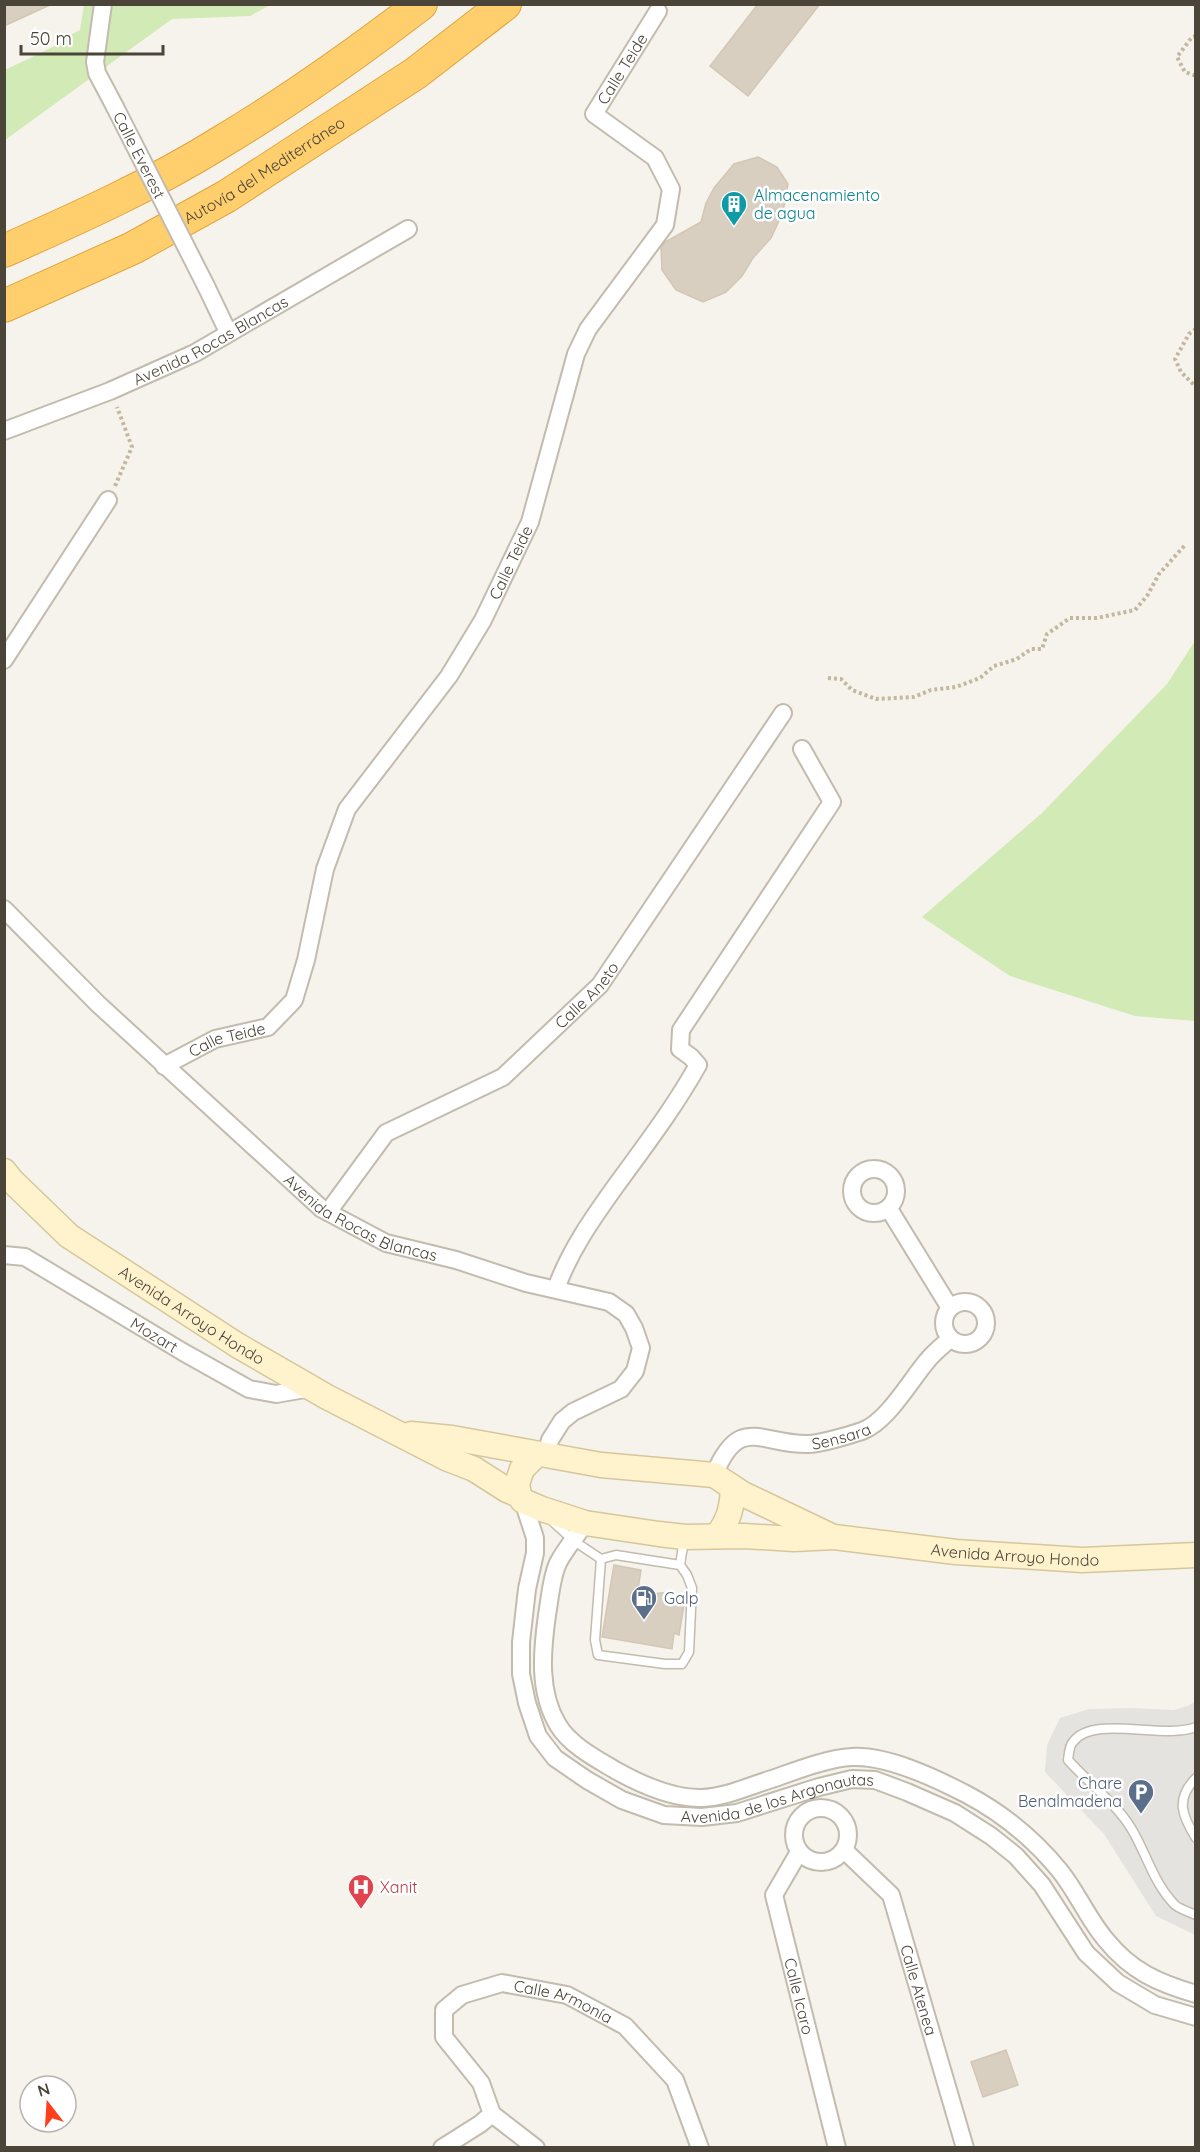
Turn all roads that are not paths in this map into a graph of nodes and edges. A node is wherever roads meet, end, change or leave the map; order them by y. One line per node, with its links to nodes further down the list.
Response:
1 (103, 4): 8 (street, Calle Everest, bridge)
2 (421, 4): 6 (highway)
3 (505, 4): 7 (highway, Autovía del Mediterráneo)
4 (658, 11): 15 (street, Calle Teide)
5 (408, 229): 8 (street, Avenida Rocas Blancas)
6 (4, 251)
7 (4, 306)
8 (228, 333): 9 (street, Avenida Rocas Blancas)
9 (4, 431)
10 (108, 500): 11 (street)
11 (4, 660)
12 (783, 713): 18 (street, Calle Aneto)
13 (802, 749): 20 (street)
14 (4, 909): 15 (street, Avenida Rocas Blancas)
15 (164, 1066): 18 (street, Avenida Rocas Blancas)
16 (4, 1171): 23 (main road, Avenida Arroyo Hondo)
17 (889, 1209): 21 (street)
18 (328, 1212): 20 (street, Avenida Rocas Blancas)
19 (4, 1255): 23 (street, Mozart)
20 (556, 1289): 25 (street, Avenida Rocas Blancas)
21 (950, 1308): 22 (street); 22 (street)
22 (950, 1339): 26 (street, Sensara)
23 (311, 1388): 24 (main road, Avenida Arroyo Hondo)
24 (398, 1433): 25 (main road, Avenida Arroyo Hondo); 27 (main road, Avenida Arroyo Hondo)
25 (541, 1454): 26 (main road, Avenida Arroyo Hondo); 27 (main road)
26 (724, 1482): 29 (main road); 31 (main road, Avenida Arroyo Hondo)
27 (528, 1502): 28 (main road, Avenida Arroyo Hondo); 38 (street, Avenida de los Argonautas)
28 (580, 1532): 30 (main road, Avenida Arroyo Hondo); 33 (lane); 45 (street, Avenida de los Argonautas)
29 (717, 1536): 30 (main road, Avenida Arroyo Hondo); 31 (main road, Avenida Arroyo Hondo)
30 (685, 1537): 34 (lane)
31 (834, 1537): 32 (main road, Avenida Arroyo Hondo)
32 (1196, 1555)
33 (601, 1559): 34 (lane); 34 (lane)
34 (680, 1565)
35 (1196, 1727): 44 (lane)
36 (1196, 1778): 41 (lane)
37 (836, 1783): 38 (street, Avenida de los Argonautas); 39 (street); 46 (street, Avenida de los Argonautas)
38 (783, 1799): 40 (street)
39 (828, 1809): 40 (street); 42 (street)
40 (801, 1818): 43 (street)
41 (1196, 1838)
42 (844, 1850): 43 (street); 52 (street, Calle Atenea)
43 (799, 1852): 51 (street, Calle Icaro)
44 (1196, 1915)
45 (1196, 1995)
46 (1196, 2017)
47 (492, 2114): 48 (street); 49 (street); 50 (street, Calle Armonía)
48 (442, 2148)
49 (536, 2148)
50 (700, 2148)
51 (837, 2148)
52 (965, 2148)

